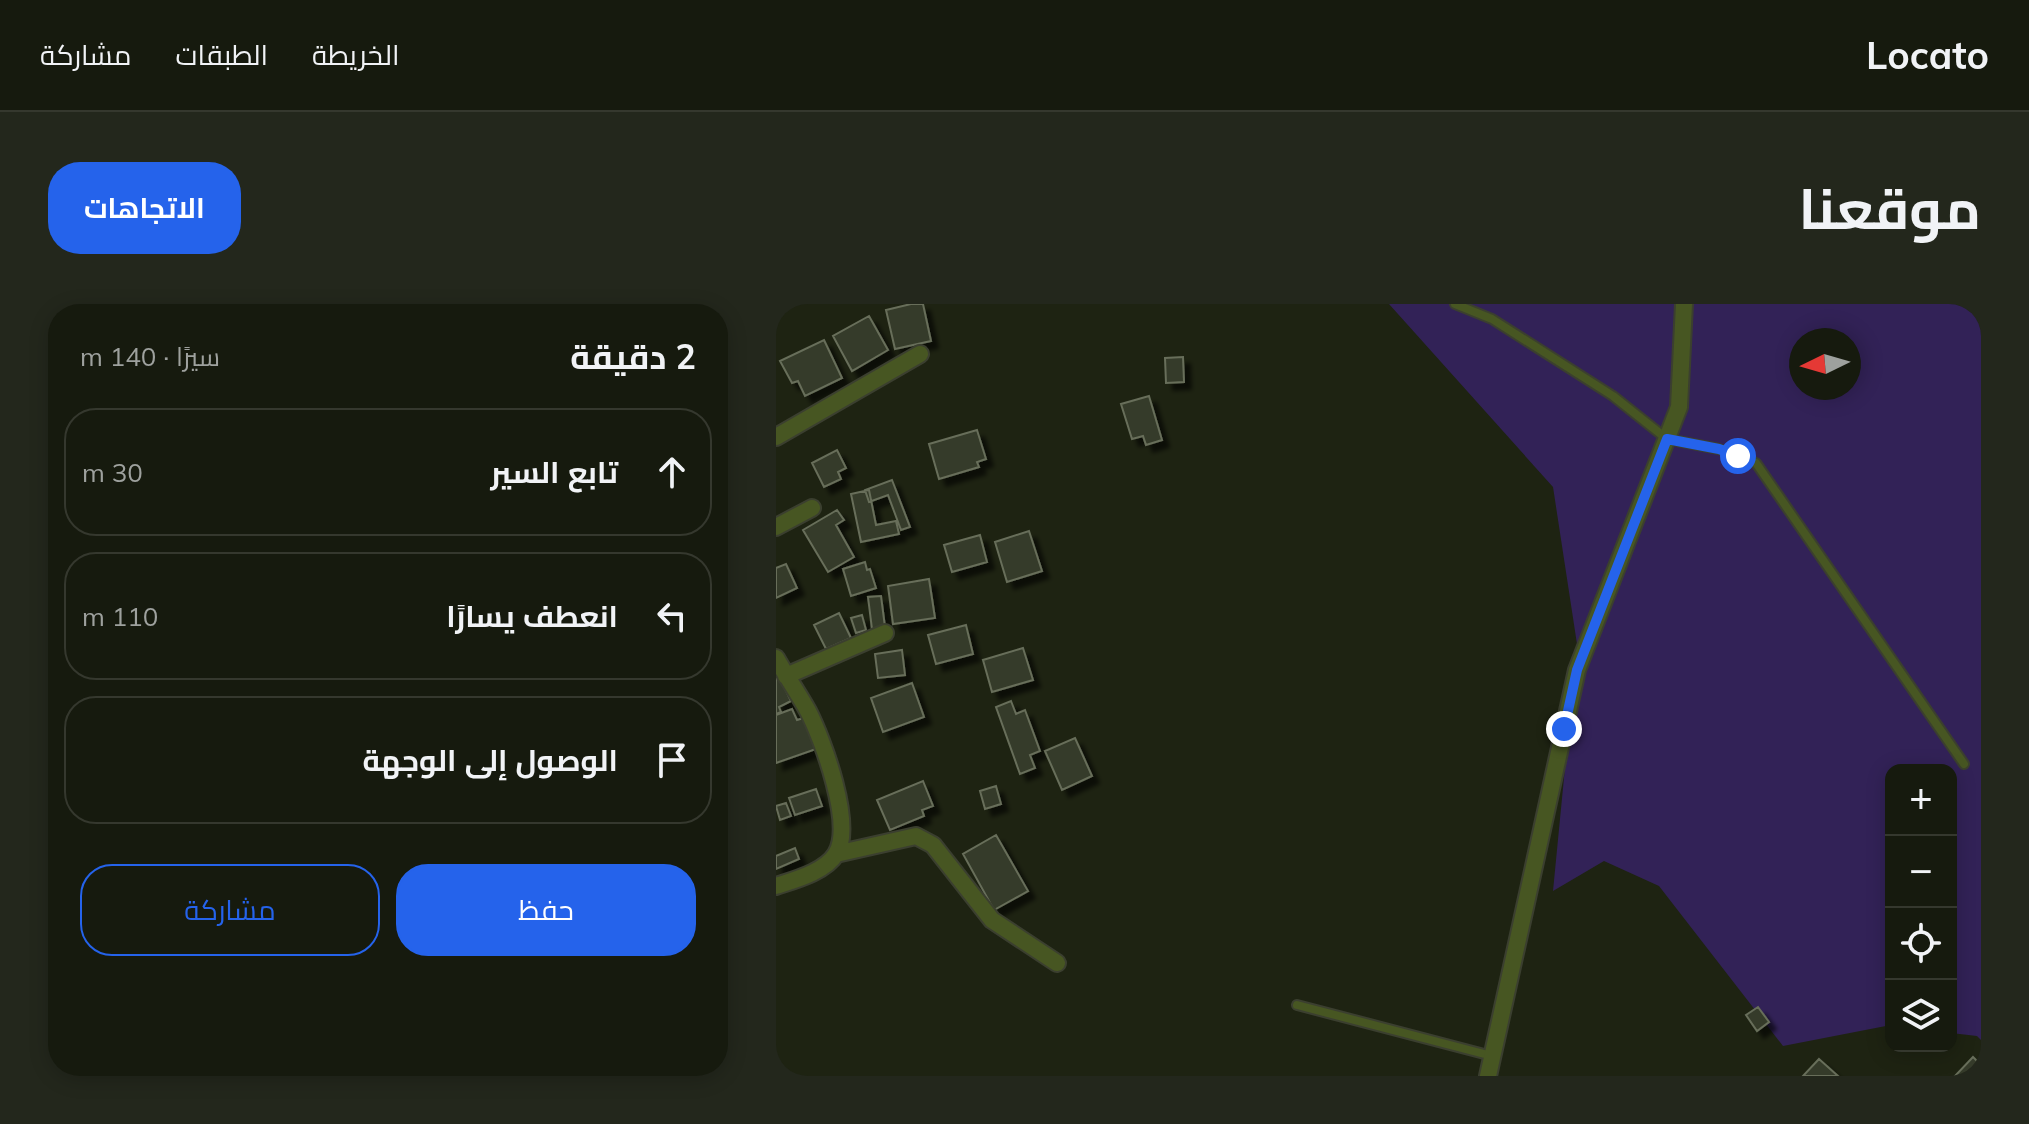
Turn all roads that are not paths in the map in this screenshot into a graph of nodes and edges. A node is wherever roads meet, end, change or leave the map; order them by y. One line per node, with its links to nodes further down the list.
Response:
1 (1455, 304): 5 (lane)
2 (1684, 304): 5 (street)
3 (920, 354): 4 (street)
4 (776, 437)
5 (1667, 439): 11 (lane); 16 (street)
6 (812, 508): 7 (street)
7 (776, 527)
8 (885, 633): 10 (street)
9 (776, 658): 10 (street)
10 (786, 676): 12 (street)
11 (1964, 764)
12 (836, 854): 13 (street); 14 (street)
13 (776, 886)
14 (1057, 963)
15 (1297, 1005): 16 (lane)
16 (1492, 1056): 17 (street)
17 (1488, 1076)

